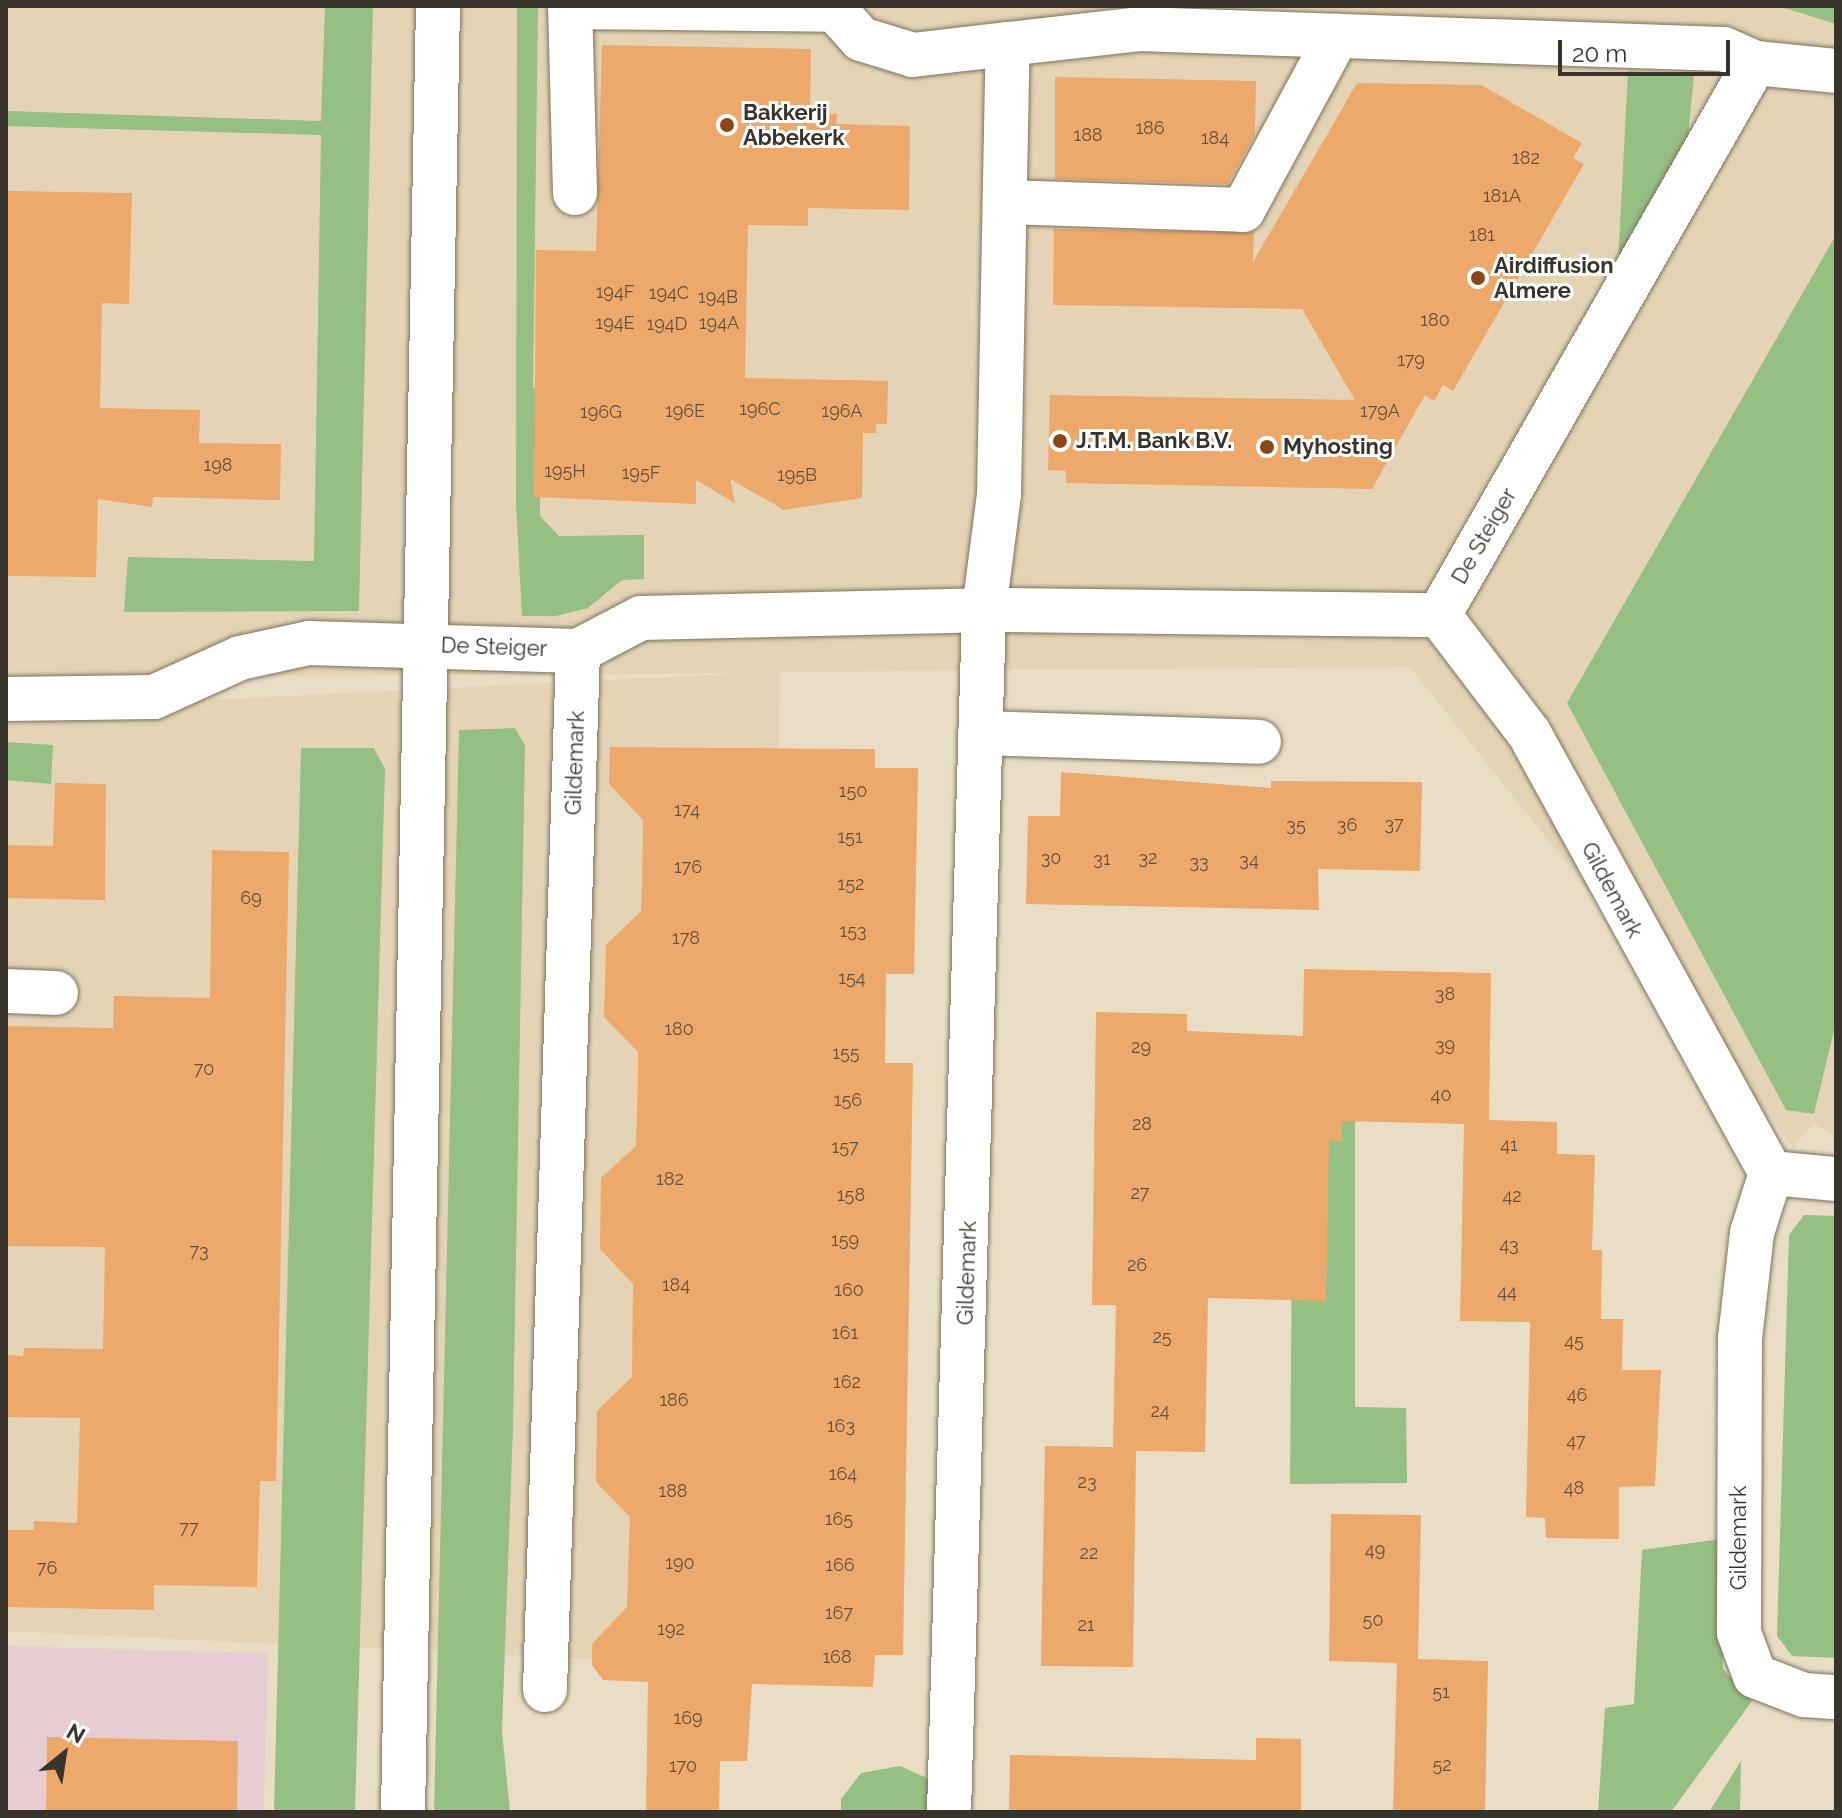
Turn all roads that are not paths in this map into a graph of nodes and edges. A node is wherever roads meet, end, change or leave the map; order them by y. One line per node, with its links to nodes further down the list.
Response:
1 (438, 6): 10 (street)
2 (1337, 36): 3 (street); 4 (street); 7 (street)
3 (1008, 44): 6 (street); 7 (street)
4 (1755, 63): 5 (street); 9 (street, De Steiger)
5 (1836, 71)
6 (575, 193)
7 (1005, 202): 8 (street)
8 (984, 610): 9 (street, De Steiger); 11 (street, De Steiger); 13 (street, Gildemark)
9 (1439, 615): 17 (street, Gildemark)
10 (427, 644): 11 (street, De Steiger); 12 (street, De Steiger); 21 (street)
11 (578, 651): 19 (street, Gildemark)
12 (6, 699)
13 (980, 733): 14 (street); 22 (street, Gildemark)
14 (1259, 742)
15 (6, 991): 16 (street)
16 (56, 993)
17 (1771, 1173): 18 (street); 20 (street, Gildemark)
18 (1836, 1179)
19 (545, 1690)
20 (1836, 1697)
21 (403, 1812)
22 (949, 1812)

